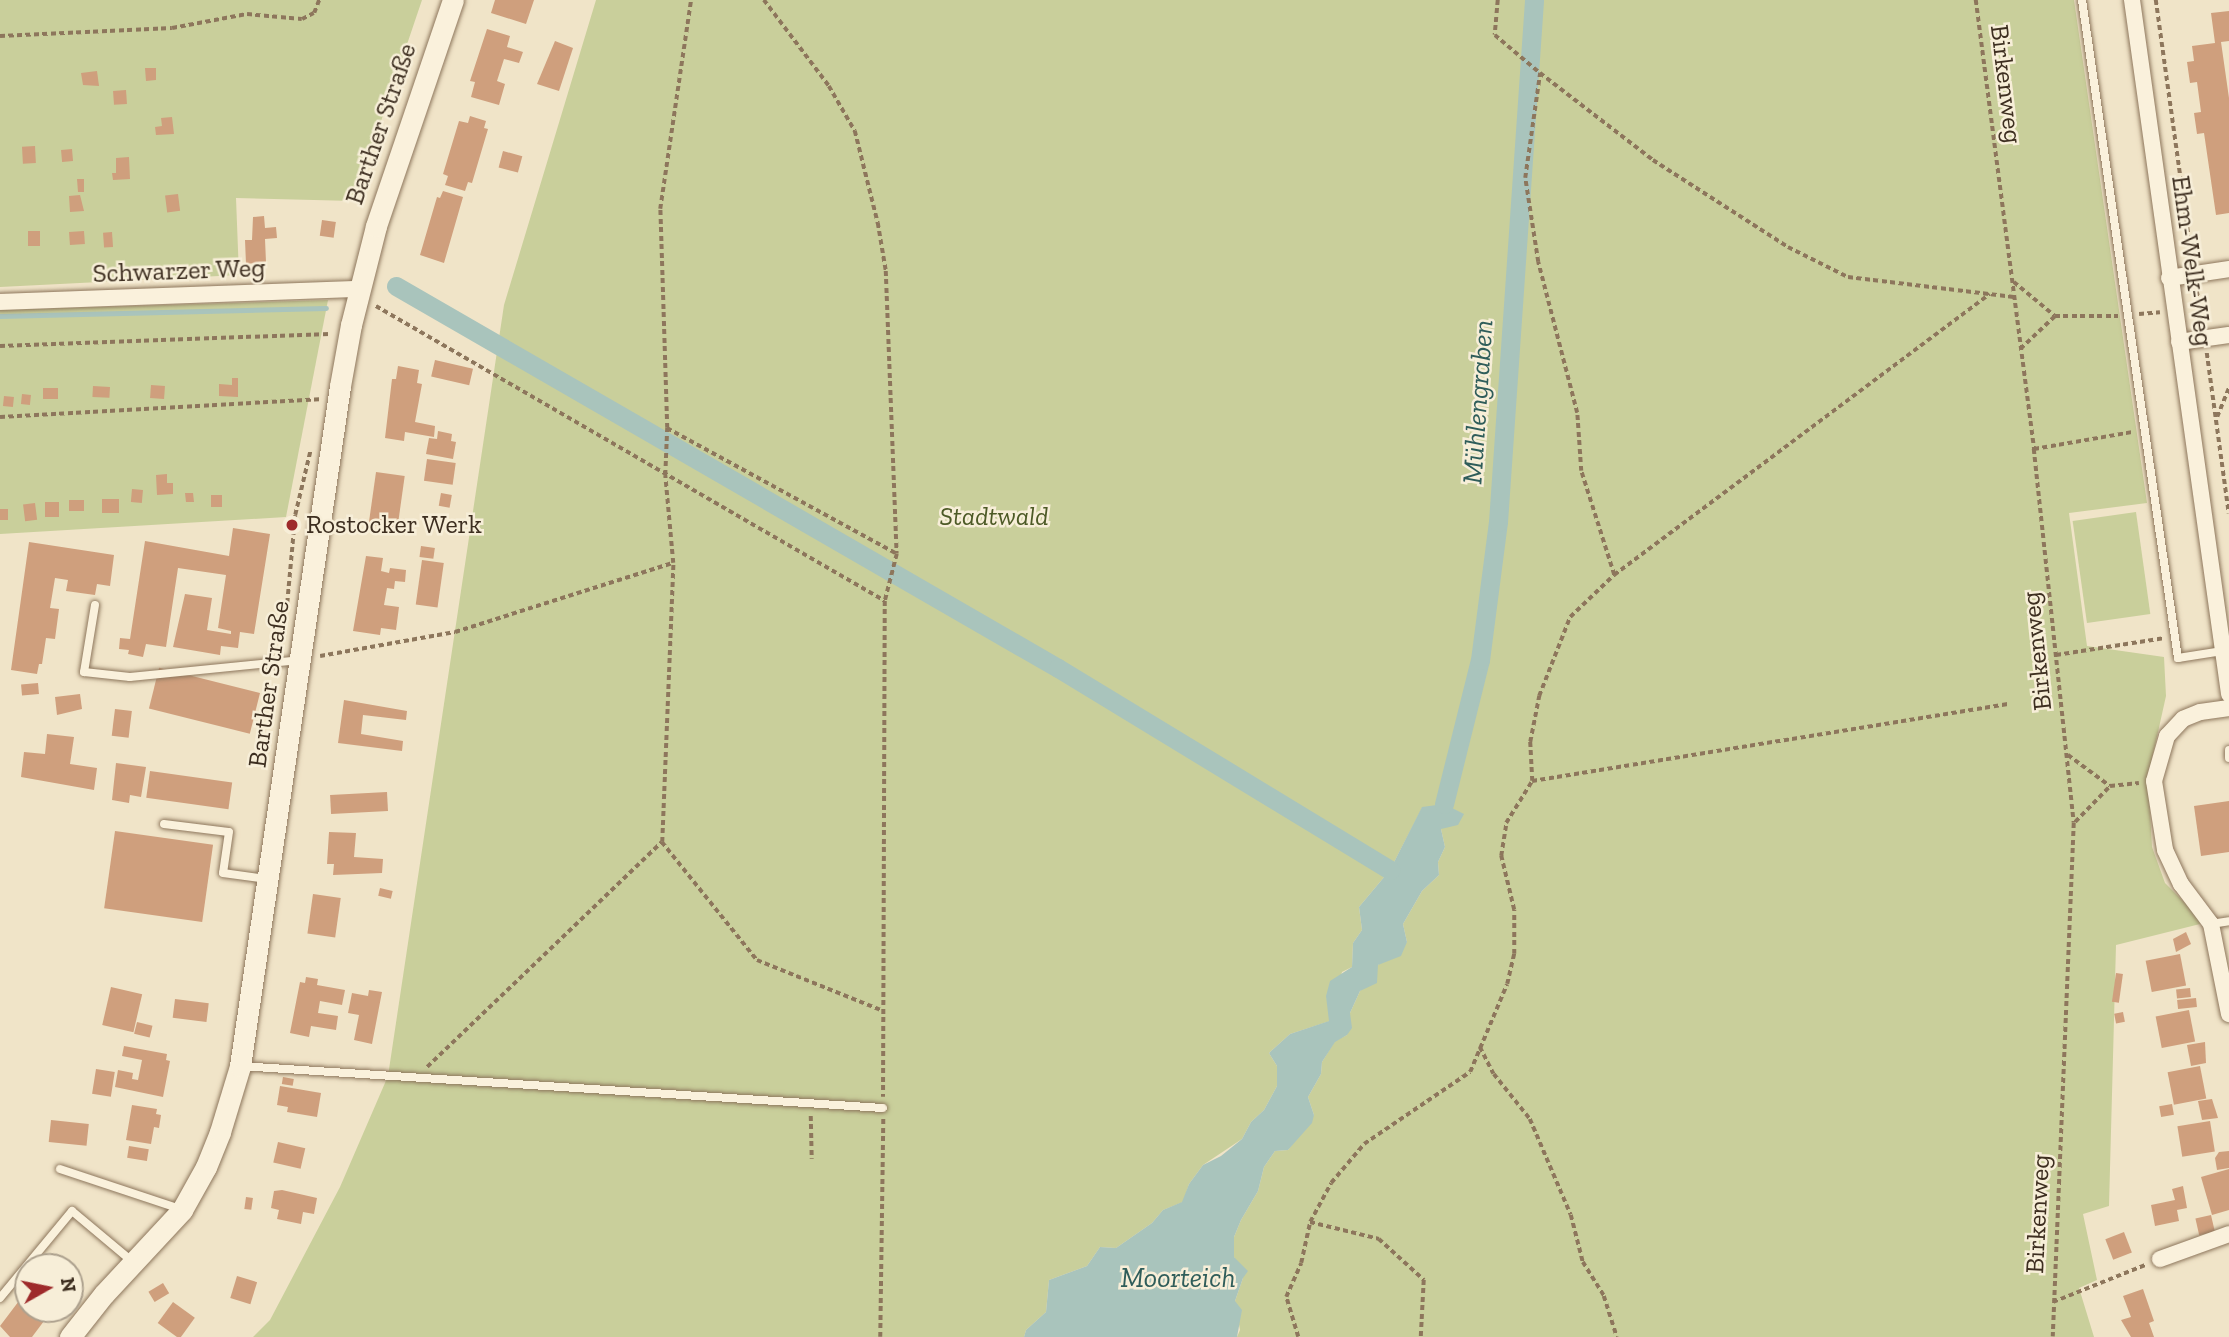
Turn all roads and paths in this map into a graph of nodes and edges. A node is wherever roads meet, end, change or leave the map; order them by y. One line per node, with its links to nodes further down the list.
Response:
1 (319, 0): 9 (path)
2 (453, 0): 15 (street, Barther Straße)
3 (691, 0): 32 (path)
4 (764, 0): 37 (path)
5 (1498, 0): 10 (path)
6 (1976, 0): 13 (path, Birkenweg)
7 (2082, 0): 20 (lane)
8 (2132, 0): 12 (street, Ehm-Welk-Weg)
9 (0, 36)
10 (1540, 73): 14 (path); 39 (path)
11 (2229, 269): 12 (street)
12 (2169, 278): 19 (street, Ehm-Welk-Weg)
13 (2013, 281): 16 (path, Birkenweg); 21 (path)
14 (1990, 294): 16 (path); 39 (path)
15 (358, 295): 17 (street, Schwarzer Weg); 36 (path); 45 (street, Barther Straße)
16 (2014, 297): 26 (path, Birkenweg)
17 (0, 302)
18 (2200, 306): 19 (path)
19 (2174, 310): 20 (path); 24 (street, Ehm-Welk-Weg)
20 (2127, 316): 21 (path); 31 (lane)
21 (2055, 317): 26 (path)
22 (330, 334): 25 (path)
23 (2229, 335): 24 (street)
24 (2179, 342): 43 (street, Ehm-Welk-Weg)
25 (0, 346)
26 (2020, 349): 33 (path, Birkenweg)
27 (2229, 387): 30 (path)
28 (321, 399): 29 (path)
29 (0, 417)
30 (2216, 419)
31 (2146, 430): 33 (path); 42 (lane)
32 (667, 431): 36 (path); 37 (path)
33 (2034, 449): 44 (path, Birkenweg)
34 (2229, 464): 35 (path)
35 (2222, 465)
36 (665, 475): 38 (path); 40 (path)
37 (896, 556): 40 (path)
38 (673, 563): 45 (path); 57 (path)
39 (1614, 575): 52 (path)
40 (886, 598): 61 (path)
41 (95, 605): 45 (lane)
42 (2175, 636): 43 (lane); 44 (path)
43 (2222, 651): 46 (street, Ehm-Welk-Weg)
44 (2056, 655): 50 (path, Birkenweg)
45 (302, 659): 58 (street, Barther Straße)
46 (2229, 695)
47 (2008, 704): 52 (path)
48 (2229, 708): 53 (street)
49 (2229, 750): 51 (lane)
50 (2068, 755): 54 (path); 55 (path, Birkenweg)
51 (2229, 758)
52 (1532, 781): 63 (path)
53 (2154, 781): 54 (path); 60 (street)
54 (2110, 786): 55 (path)
55 (2074, 822): 76 (path, Birkenweg)
56 (164, 824): 58 (lane)
57 (662, 842): 61 (path); 65 (path)
58 (269, 879): 64 (street, Barther Straße)
59 (2229, 921): 60 (lane)
60 (2211, 924): 62 (street)
61 (883, 1011): 67 (path)
62 (2229, 1014)
63 (1479, 1047): 71 (path); 81 (path)
64 (240, 1066): 65 (lane); 70 (street, Barther Straße)
65 (416, 1078): 66 (lane)
66 (811, 1104): 67 (lane); 68 (path)
67 (883, 1108): 78 (path)
68 (812, 1159)
69 (60, 1169): 70 (lane)
70 (183, 1210): 74 (street, Barther Straße)
71 (1310, 1222): 79 (path); 80 (path)
72 (2229, 1234): 73 (street)
73 (2160, 1259): 76 (path, Birkenweg)
74 (135, 1264): 75 (lane); 77 (street, Barther Straße)
75 (0, 1298)
76 (2053, 1302): 82 (path, Birkenweg)
77 (70, 1337)
78 (880, 1337)
79 (1298, 1337)
80 (1421, 1337)
81 (1617, 1337)
82 (2053, 1337)

